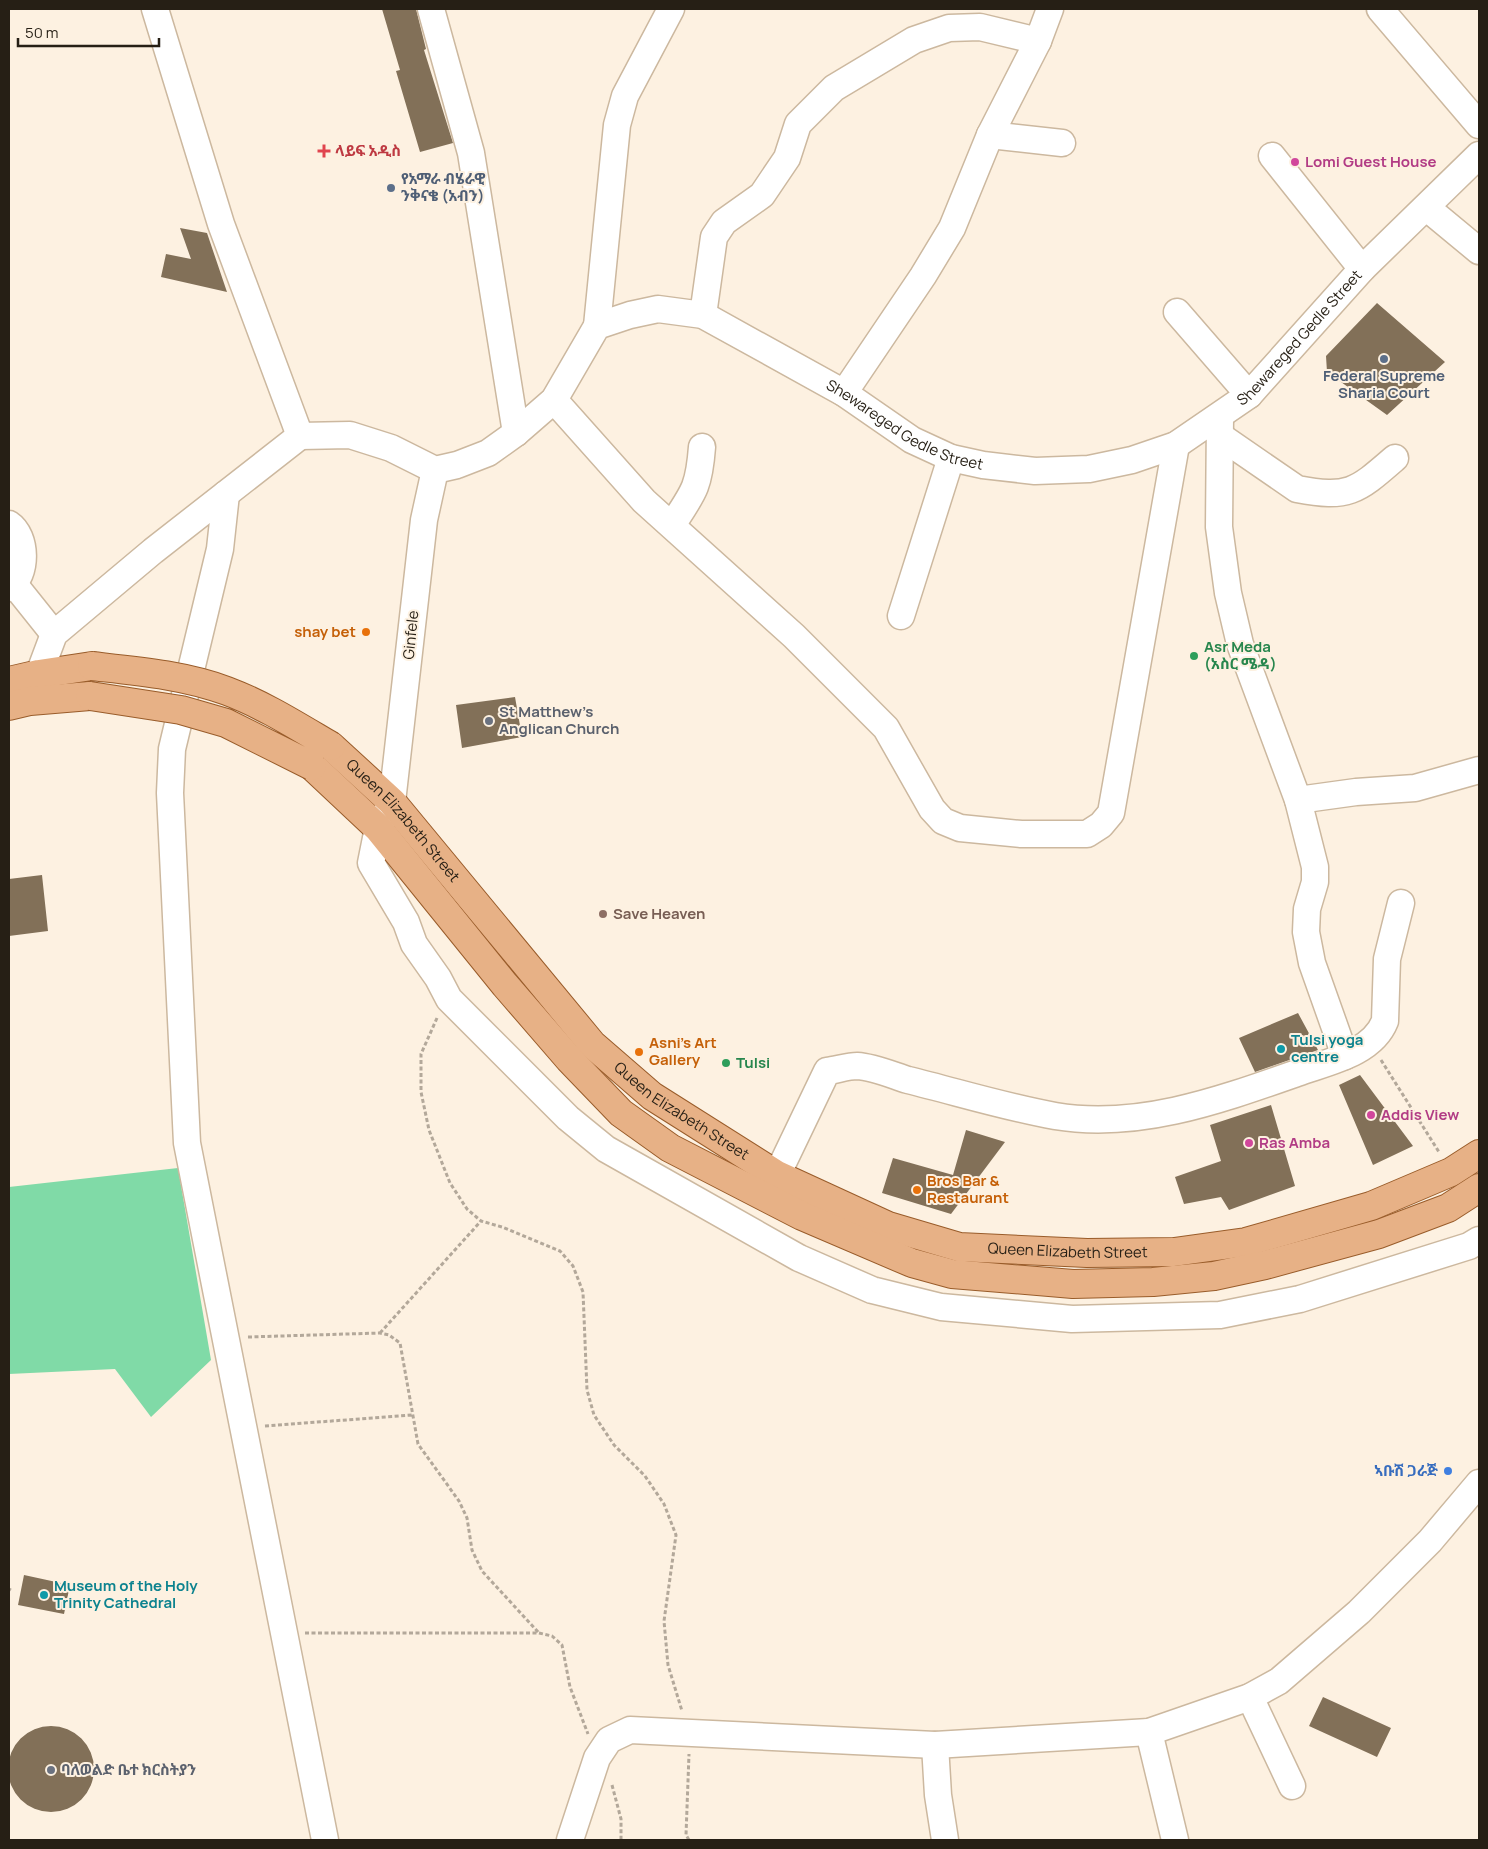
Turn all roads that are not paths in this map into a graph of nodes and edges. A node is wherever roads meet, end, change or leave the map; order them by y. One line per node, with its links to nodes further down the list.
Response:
1 (155, 9): 23 (street)
2 (430, 9): 22 (street)
3 (670, 9): 17 (street)
4 (1050, 9): 6 (street)
5 (1380, 9): 7 (street)
6 (1038, 41): 8 (street); 16 (street)
7 (1479, 125)
8 (990, 134): 9 (street); 18 (street)
9 (1062, 143)
10 (1479, 155): 12 (street, Shewareged Gedle Street)
11 (1272, 156): 14 (street)
12 (1427, 208): 13 (street); 14 (street, Shewareged Gedle Street)
13 (1479, 251)
14 (1362, 270): 19 (street, Shewareged Gedle Street)
15 (1177, 312): 19 (street)
16 (703, 314): 17 (street, Shewareged Gedle Street); 18 (street, Shewareged Gedle Street)
17 (597, 326): 20 (street)
18 (844, 393): 26 (street, Shewareged Gedle Street)
19 (1249, 395): 21 (street, Shewareged Gedle Street)
20 (554, 400): 22 (street); 31 (street)
21 (1220, 426): 24 (street, Shewareged Gedle Street); 27 (street); 39 (street)
22 (516, 433): 28 (street)
23 (300, 436): 28 (street); 29 (street)
24 (1176, 445): 26 (street, Shewareged Gedle Street); 31 (street)
25 (702, 447): 31 (street)
26 (950, 458): 33 (street)
27 (1395, 458)
28 (435, 470): 40 (street, Ginfele)
29 (226, 494): 34 (street); 53 (street)
30 (9, 524): 32 (street)
31 (672, 525)
32 (12, 586): 34 (street)
33 (901, 616)
34 (54, 634): 35 (street)
35 (39, 674): 36 (main road, Queen Elizabeth Street); 40 (main road, Queen Elizabeth Street, bridge)
36 (9, 681)
37 (9, 706): 41 (main road, Queen Elizabeth Street, bridge)
38 (1479, 770): 39 (street)
39 (1298, 800): 43 (street)
40 (392, 802): 41 (street); 45 (main road, Queen Elizabeth Street)
41 (378, 828): 45 (main road, Queen Elizabeth Street); 47 (street)
42 (1401, 903): 43 (street)
43 (1345, 1056): 45 (street)
44 (1479, 1154): 45 (main road, Queen Elizabeth Street)
45 (772, 1186): 46 (main road, Queen Elizabeth Street)
46 (1479, 1188)
47 (1479, 1240)
48 (1479, 1487): 49 (street)
49 (1250, 1697): 50 (street); 52 (street)
50 (1149, 1732): 51 (street); 56 (street)
51 (935, 1745): 54 (street); 55 (street)
52 (1292, 1786)
53 (325, 1840)
54 (570, 1840)
55 (945, 1840)
56 (1175, 1840)

